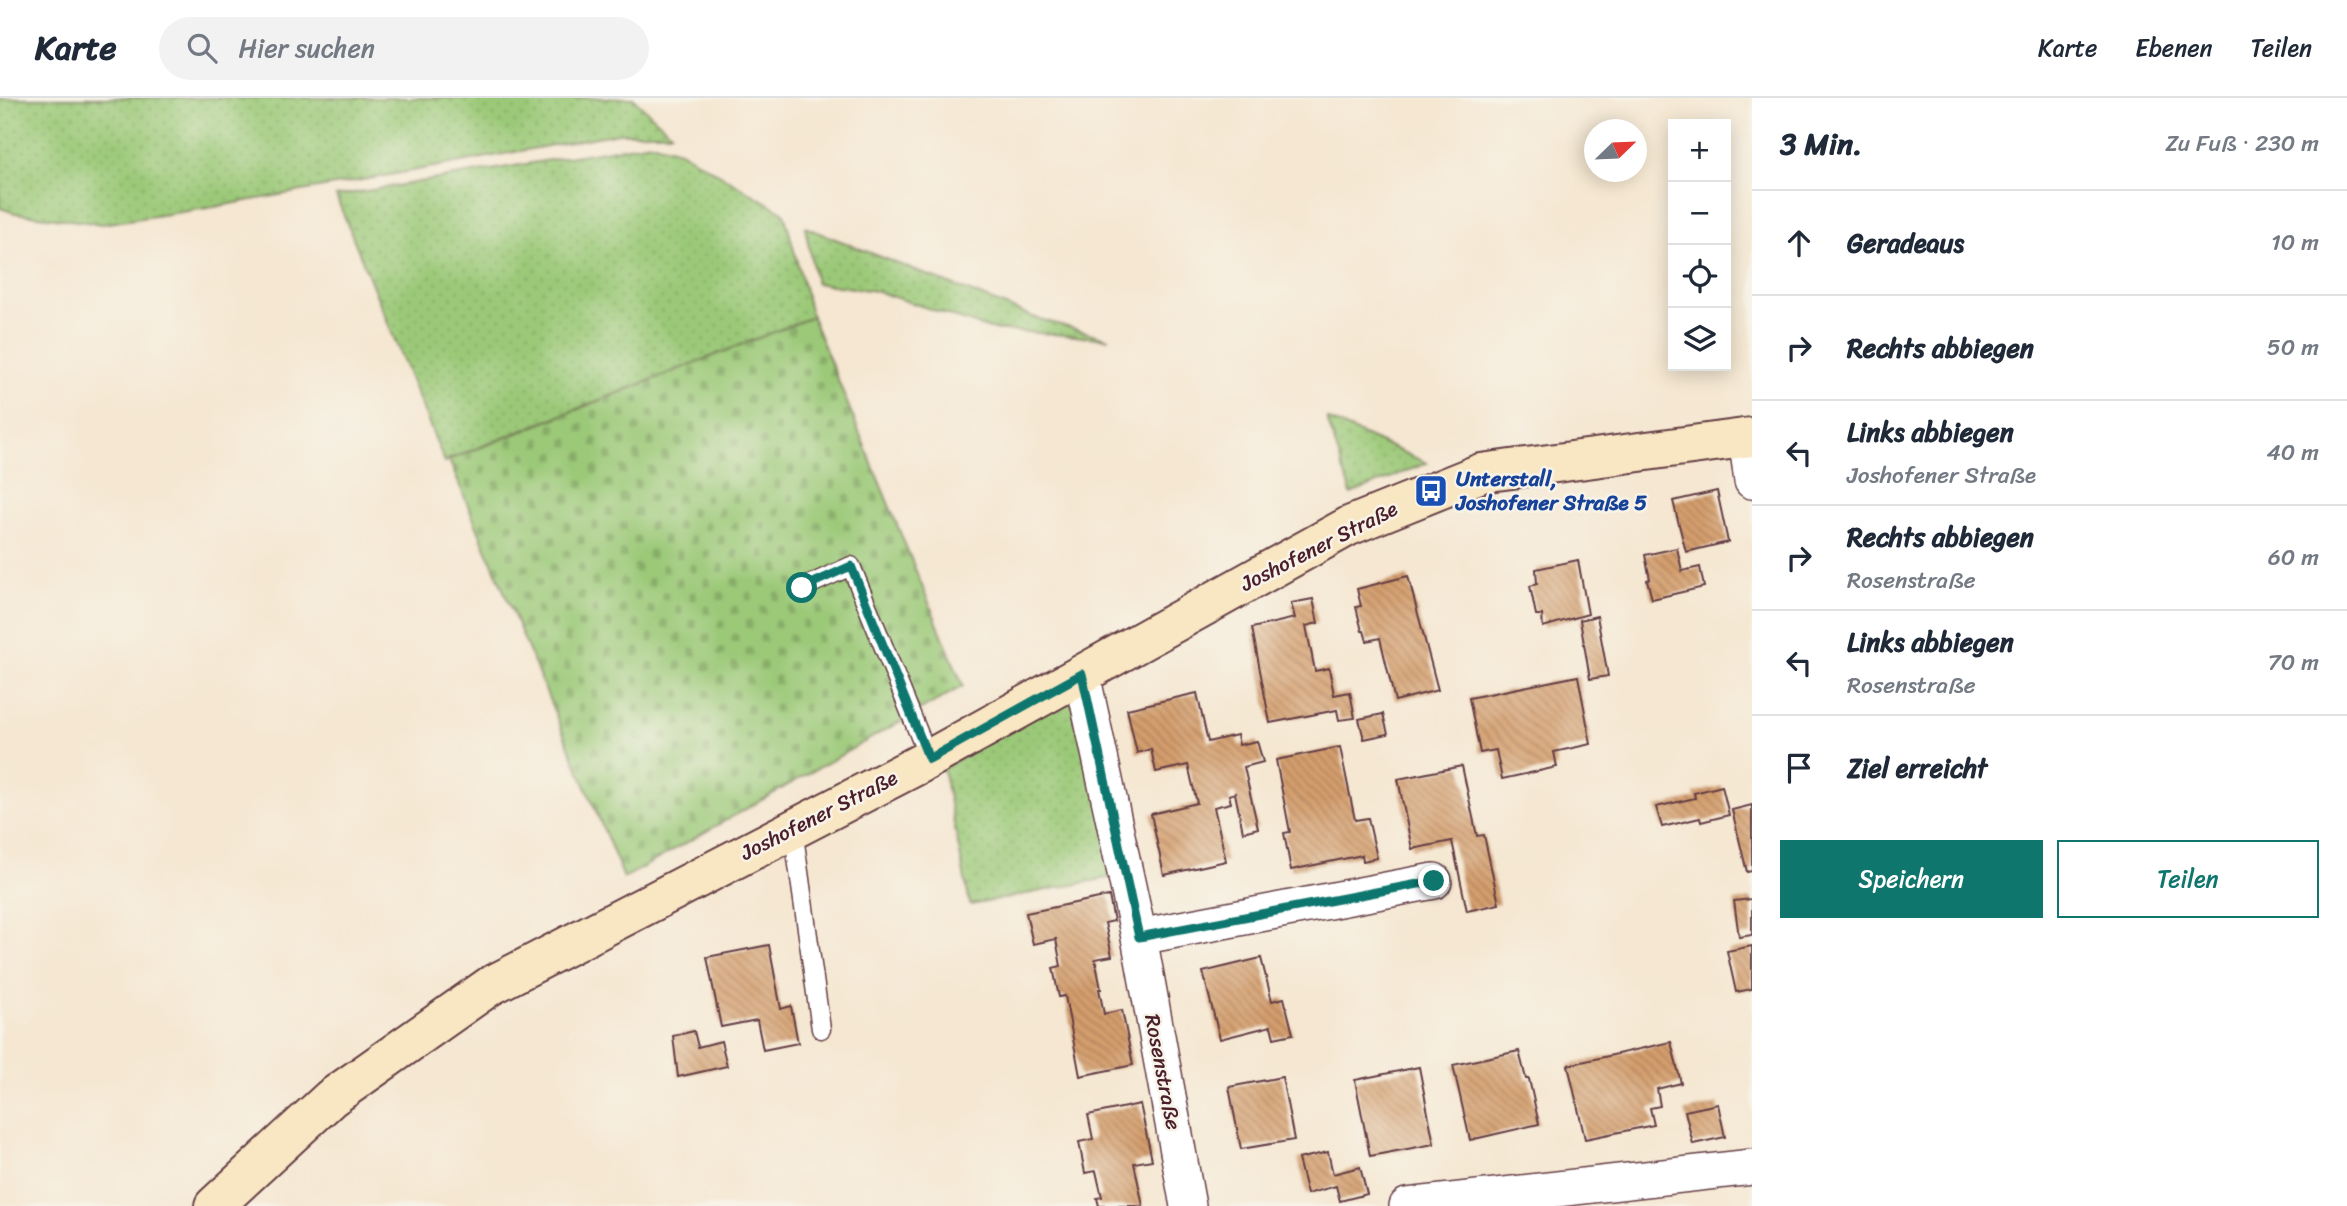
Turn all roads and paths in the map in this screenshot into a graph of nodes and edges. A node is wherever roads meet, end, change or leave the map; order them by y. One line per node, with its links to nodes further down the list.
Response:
1 (1749, 437): 2 (street); 4 (street, Joshofener Straße)
2 (1752, 481)
3 (802, 588): 5 (lane)
4 (1082, 674): 5 (street, Joshofener Straße); 8 (street, Rosenstraße)
5 (929, 759): 6 (street, Joshofener Straße)
6 (793, 829): 9 (lane); 11 (street, Joshofener Straße)
7 (1434, 881): 8 (street)
8 (1139, 937): 12 (street, Rosenstraße)
9 (821, 1029)
10 (1752, 1167): 13 (street)
11 (214, 1206)
12 (1188, 1206)
13 (1407, 1206)

